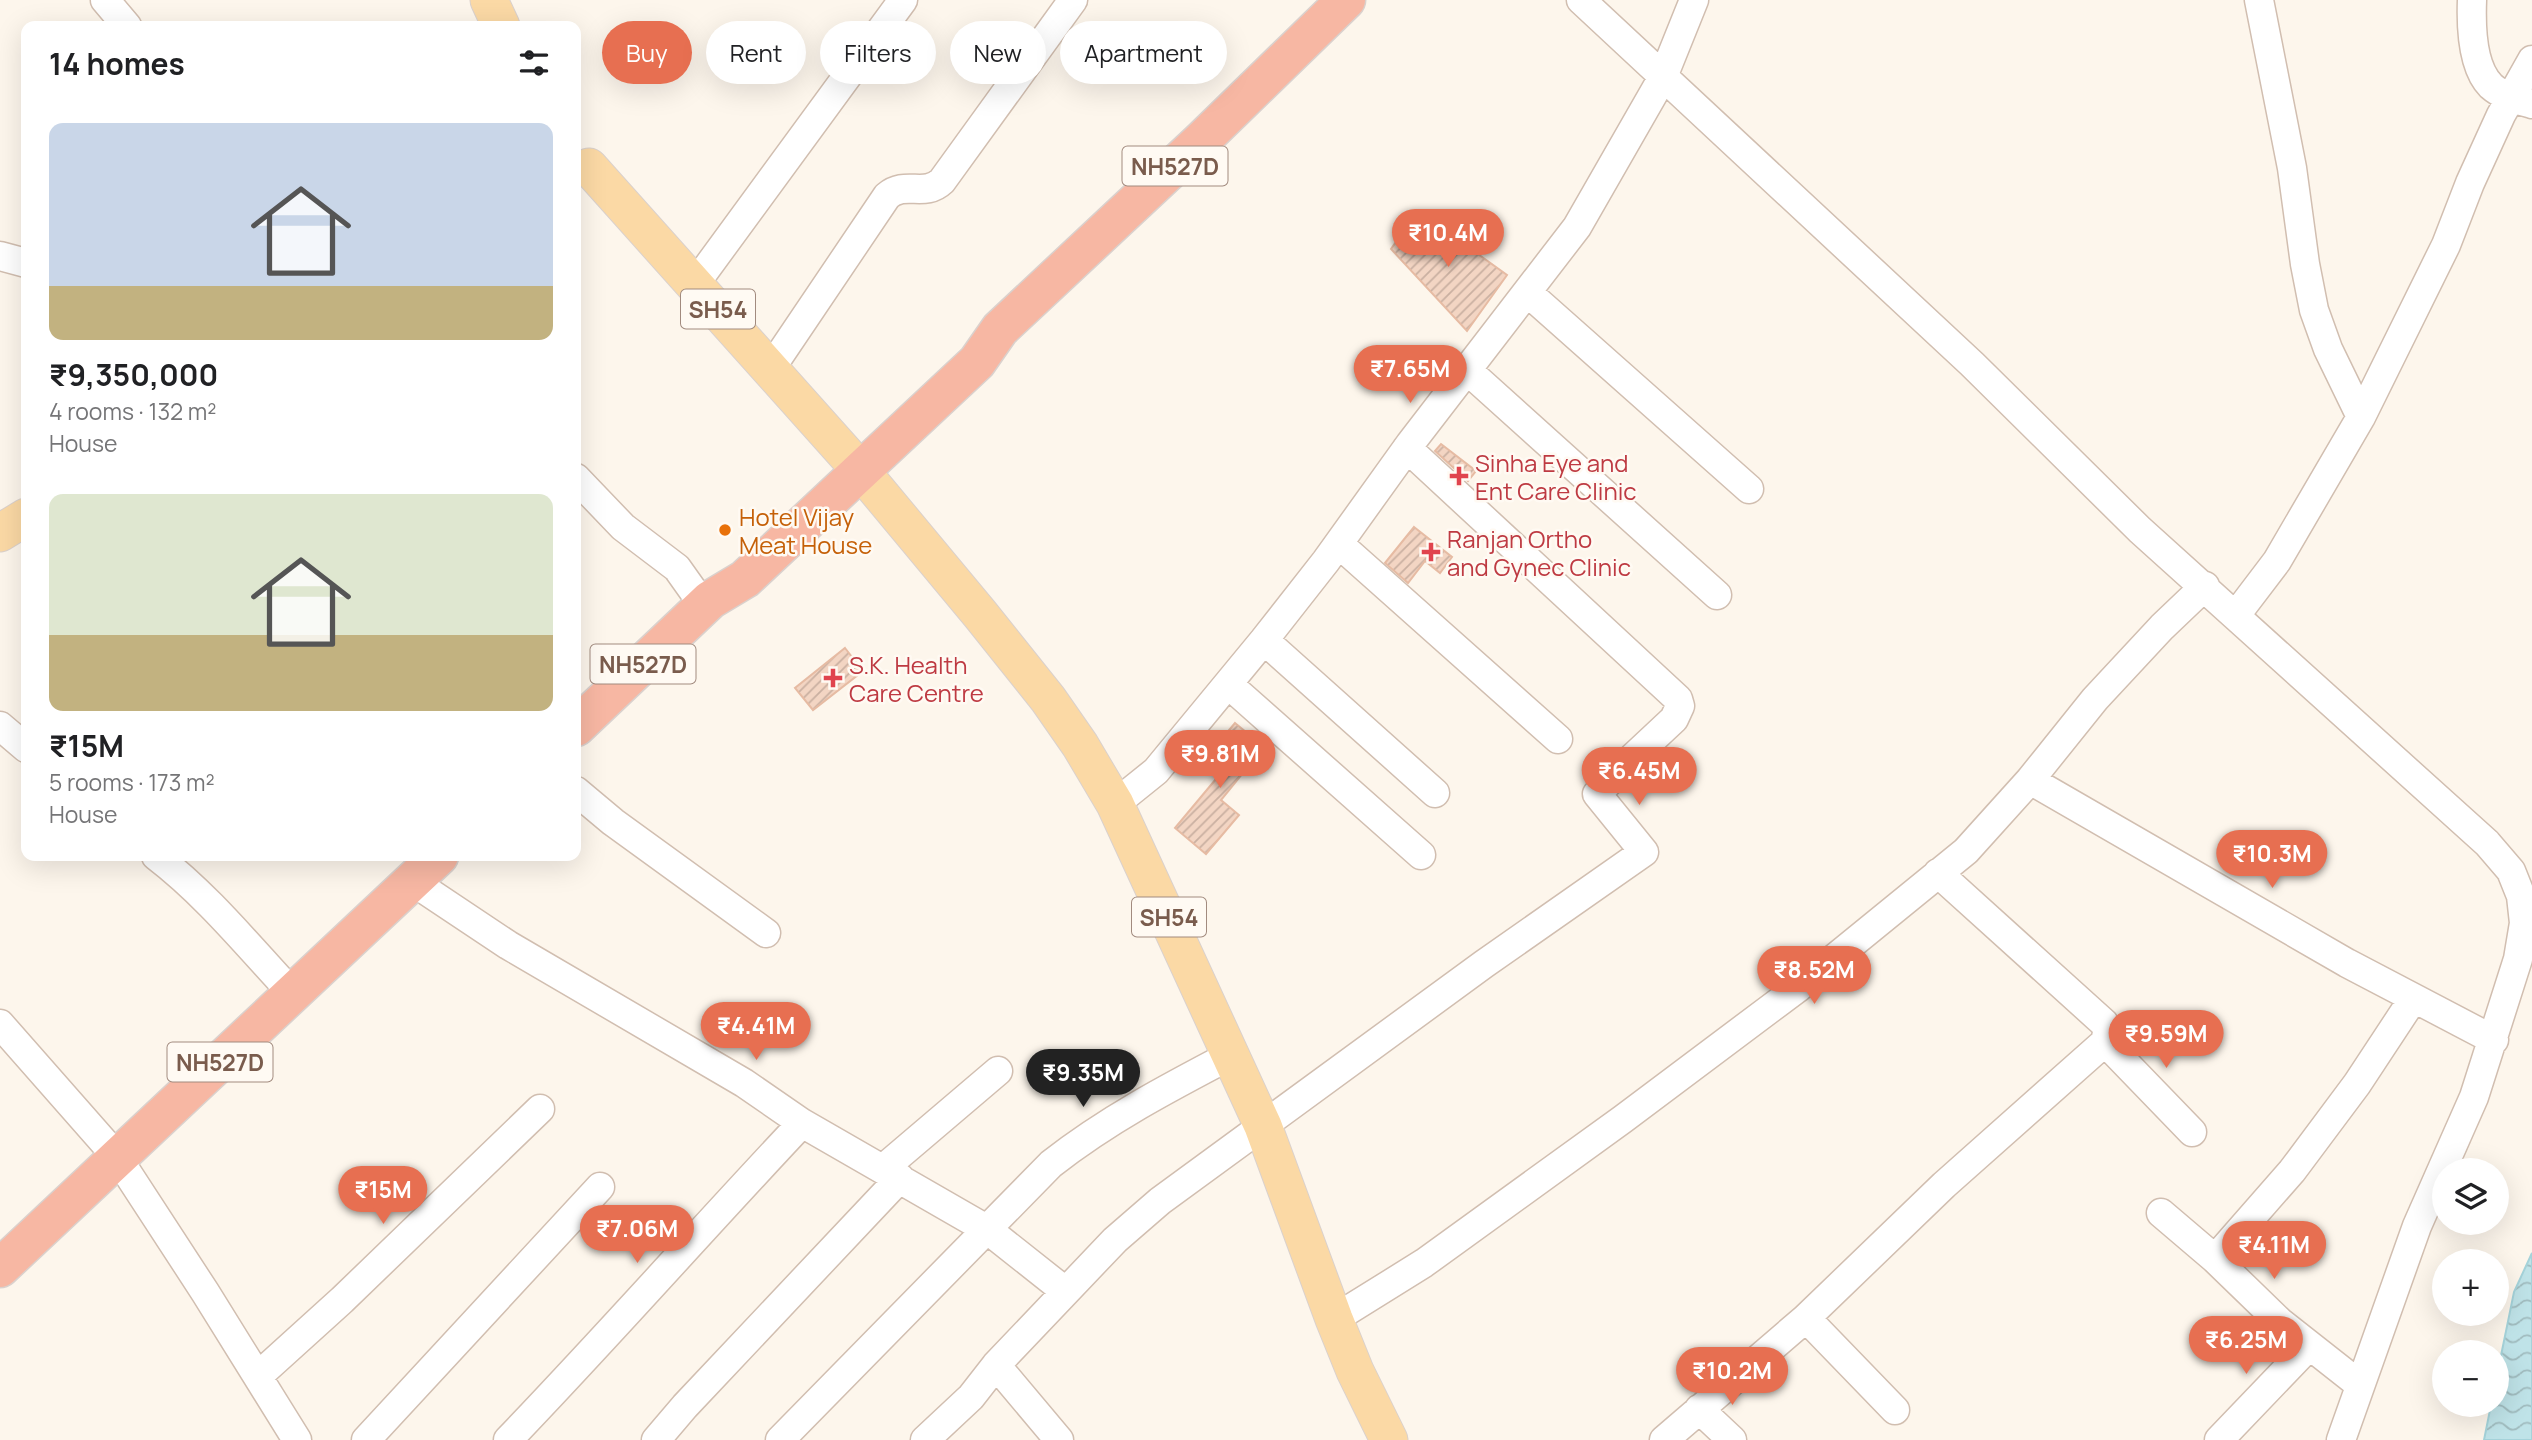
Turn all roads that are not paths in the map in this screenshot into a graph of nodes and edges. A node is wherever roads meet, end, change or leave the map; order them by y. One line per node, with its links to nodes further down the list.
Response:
1 (105, 0): 10 (street)
2 (489, 0): 11 (main road)
3 (903, 0): 18 (street)
4 (1073, 0): 20 (street)
5 (1346, 0): 24 (highway, NH527D)
6 (1581, 0): 13 (street)
7 (1694, 0): 13 (street)
8 (2259, 0): 22 (street)
9 (2472, 0): 14 (street)
10 (123, 21)
11 (499, 21)
12 (2532, 61): 14 (street)
13 (1663, 77): 19 (street); 30 (street)
14 (2521, 100): 22 (street)
15 (581, 169): 18 (main road, SH54)
16 (0, 256): 17 (street)
17 (21, 262)
18 (695, 284): 20 (main road, SH54)
19 (1527, 292): 21 (street); 26 (street)
20 (771, 369): 24 (main road, SH54)
21 (1467, 370): 23 (street); 31 (street)
22 (2361, 417): 33 (street)
23 (1407, 448): 29 (street); 58 (street)
24 (853, 463): 32 (highway, NH527D); 43 (main road, SH54)
25 (581, 483): 32 (street)
26 (1749, 489)
27 (21, 520): 28 (main road)
28 (0, 533)
29 (1339, 544): 34 (street); 38 (street)
30 (2205, 586): 33 (street); 40 (street)
31 (1717, 595)
32 (707, 603): 36 (highway, NH527D)
33 (2236, 615): 52 (street)
34 (1264, 640): 35 (street); 41 (street)
35 (1228, 684): 43 (street); 44 (street)
36 (581, 722)
37 (0, 726): 39 (street)
38 (1558, 739)
39 (21, 744)
40 (2030, 780): 47 (street); 50 (street)
41 (1435, 793)
42 (581, 795): 48 (street)
43 (1115, 804): 54 (main road, SH54)
44 (1421, 855)
45 (162, 861): 49 (street)
46 (425, 868): 49 (highway, NH527D); 57 (street)
47 (1938, 873): 53 (street); 69 (street)
48 (766, 933)
49 (293, 994): 60 (highway, NH527D)
50 (2413, 999): 52 (street); 65 (street)
51 (0, 1024): 60 (street)
52 (2494, 1040): 73 (street)
53 (2105, 1042): 59 (street); 68 (street)
54 (1231, 1055): 58 (main road, SH54); 64 (street)
55 (998, 1071): 61 (street)
56 (540, 1110): 72 (street)
57 (802, 1123): 61 (street); 78 (street)
58 (1263, 1126): 67 (street); 69 (main road, SH54)
59 (2192, 1132)
60 (117, 1157): 66 (highway, NH527D); 72 (street)
61 (892, 1173): 64 (street); 79 (street)
62 (600, 1187): 77 (street)
63 (2161, 1213): 65 (street)
64 (988, 1230): 67 (street); 80 (street)
65 (2215, 1259): 70 (street)
66 (0, 1268)
67 (1065, 1291): 71 (street)
68 (1806, 1318): 74 (street); 75 (street)
69 (1334, 1320): 83 (main road, SH54)
70 (2309, 1346): 73 (street); 86 (street)
71 (996, 1365): 81 (street); 82 (street)
72 (258, 1377): 76 (street)
73 (2360, 1385): 87 (street)
74 (1699, 1409): 84 (street); 85 (street)
75 (1895, 1410)
76 (297, 1440)
77 (366, 1440)
78 (508, 1440)
79 (656, 1440)
80 (780, 1440)
81 (925, 1440)
82 (1059, 1440)
83 (1389, 1440)
84 (1664, 1440)
85 (1732, 1440)
86 (2219, 1440)
87 (2341, 1440)

